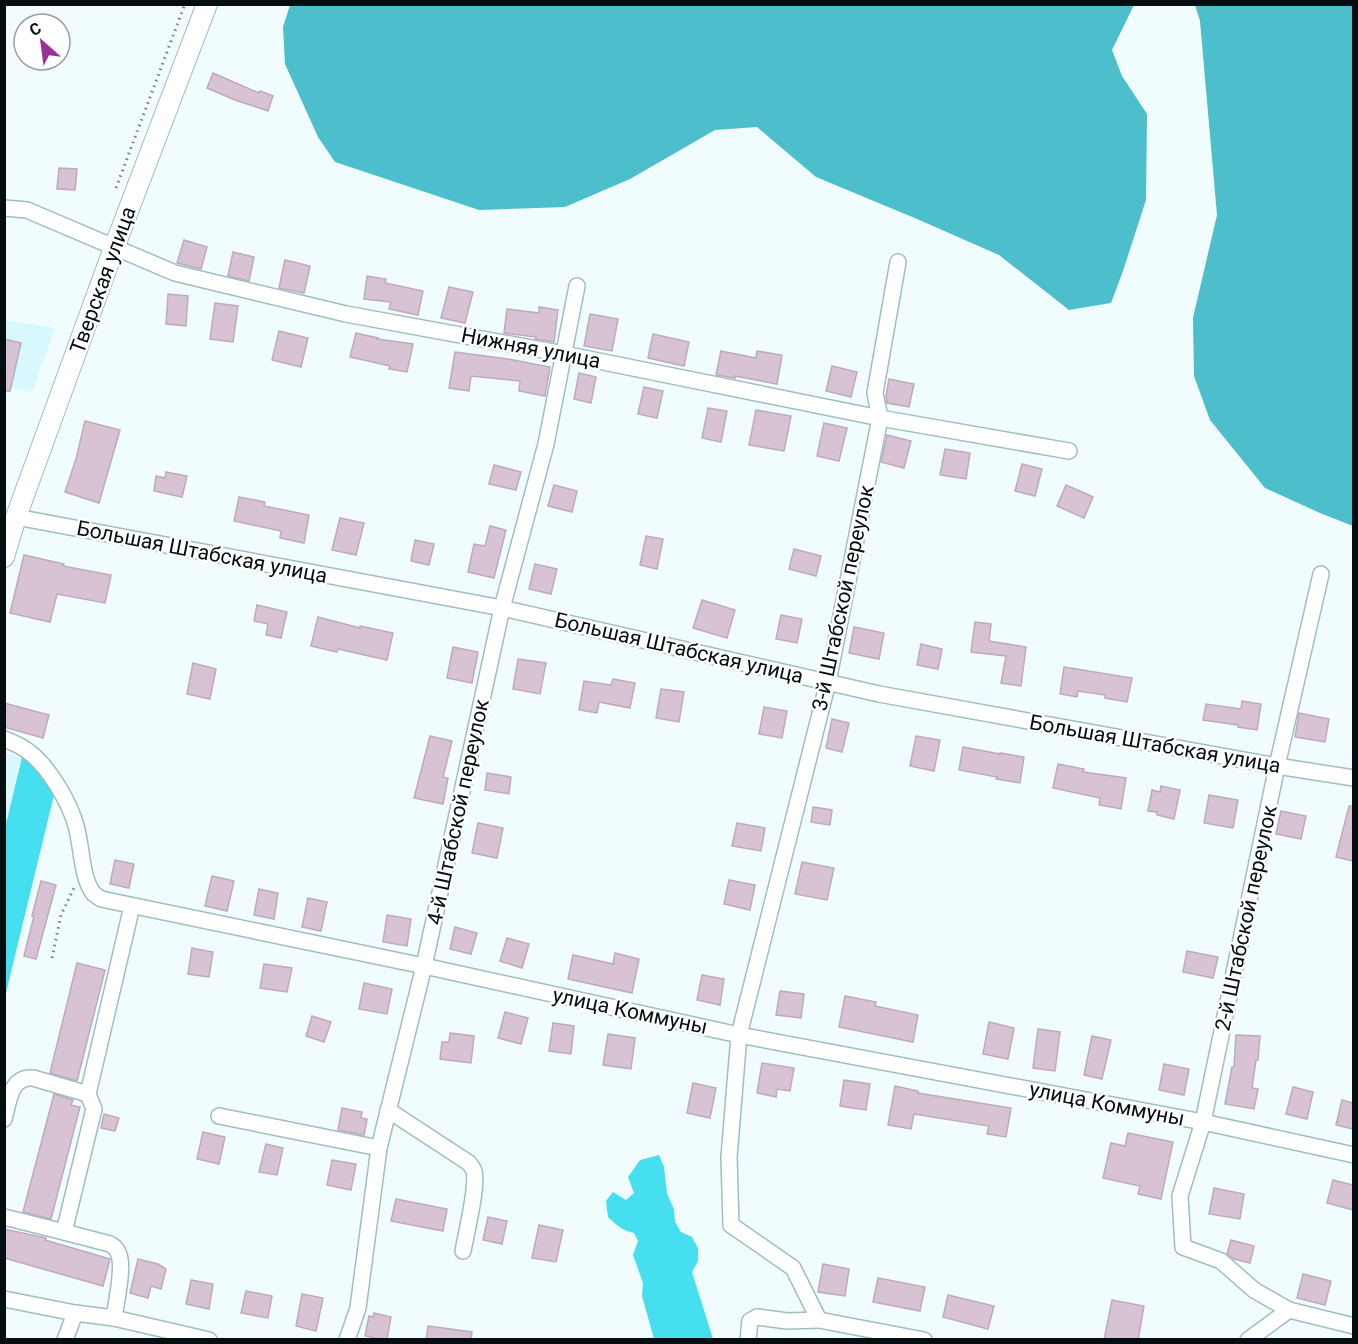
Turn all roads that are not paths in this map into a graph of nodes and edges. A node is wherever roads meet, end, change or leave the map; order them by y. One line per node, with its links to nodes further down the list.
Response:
1 (207, 4): 3 (main road, Тверская улица)
2 (4, 208): 3 (street, Нижняя улица)
3 (114, 248): 6 (street, Нижняя улица); 9 (main road, Тверская улица)
4 (898, 262): 7 (street, 3-й Штабской переулок)
5 (577, 286): 6 (street, 4-й Штабской переулок)
6 (564, 354): 7 (street, Нижняя улица); 12 (street, 4-й Штабской переулок)
7 (880, 418): 8 (street, Нижняя улица); 13 (street, 3-й Штабской переулок)
8 (1069, 451)
9 (10, 516): 10 (main road, Тверская улица); 12 (street, Большая Штабская улица)
10 (4, 557)
11 (1321, 574): 15 (street, 2-й Штабской переулок)
12 (502, 608): 13 (street, Большая Штабская улица); 18 (street, 4-й Штабской переулок)
13 (828, 682): 15 (street, Большая Штабская улица); 19 (street, 3-й Штабской переулок)
14 (4, 738): 17 (street, улица Коммуны)
15 (1277, 766): 16 (street, Большая Штабская улица); 24 (street, 2-й Штабской переулок)
16 (1353, 778)
17 (132, 906): 18 (street, улица Коммуны); 20 (street)
18 (424, 966): 19 (street, улица Коммуны); 21 (street, 4-й Штабской переулок)
19 (739, 1035): 24 (street, улица Коммуны); 34 (street, 3-й Штабской переулок)
20 (88, 1094): 23 (street); 28 (street)
21 (388, 1110): 25 (street, 4-й Штабской переулок); 29 (street)
22 (219, 1116): 25 (street)
23 (4, 1119)
24 (1203, 1122): 26 (street, улица Коммуны); 31 (street, 2-й Штабской переулок)
25 (379, 1148): 38 (street, 4-й Штабской переулок)
26 (1353, 1155)
27 (4, 1216): 28 (street)
28 (64, 1232): 33 (street)
29 (463, 1251)
30 (4, 1299): 32 (street)
31 (1290, 1310): 35 (street); 41 (street)
32 (75, 1313): 33 (street); 36 (street)
33 (114, 1318): 37 (street)
34 (819, 1320): 39 (street); 40 (street)
35 (1353, 1326)
36 (65, 1340)
37 (209, 1340)
38 (347, 1340)
39 (748, 1340)
40 (924, 1340)
41 (1248, 1340)

